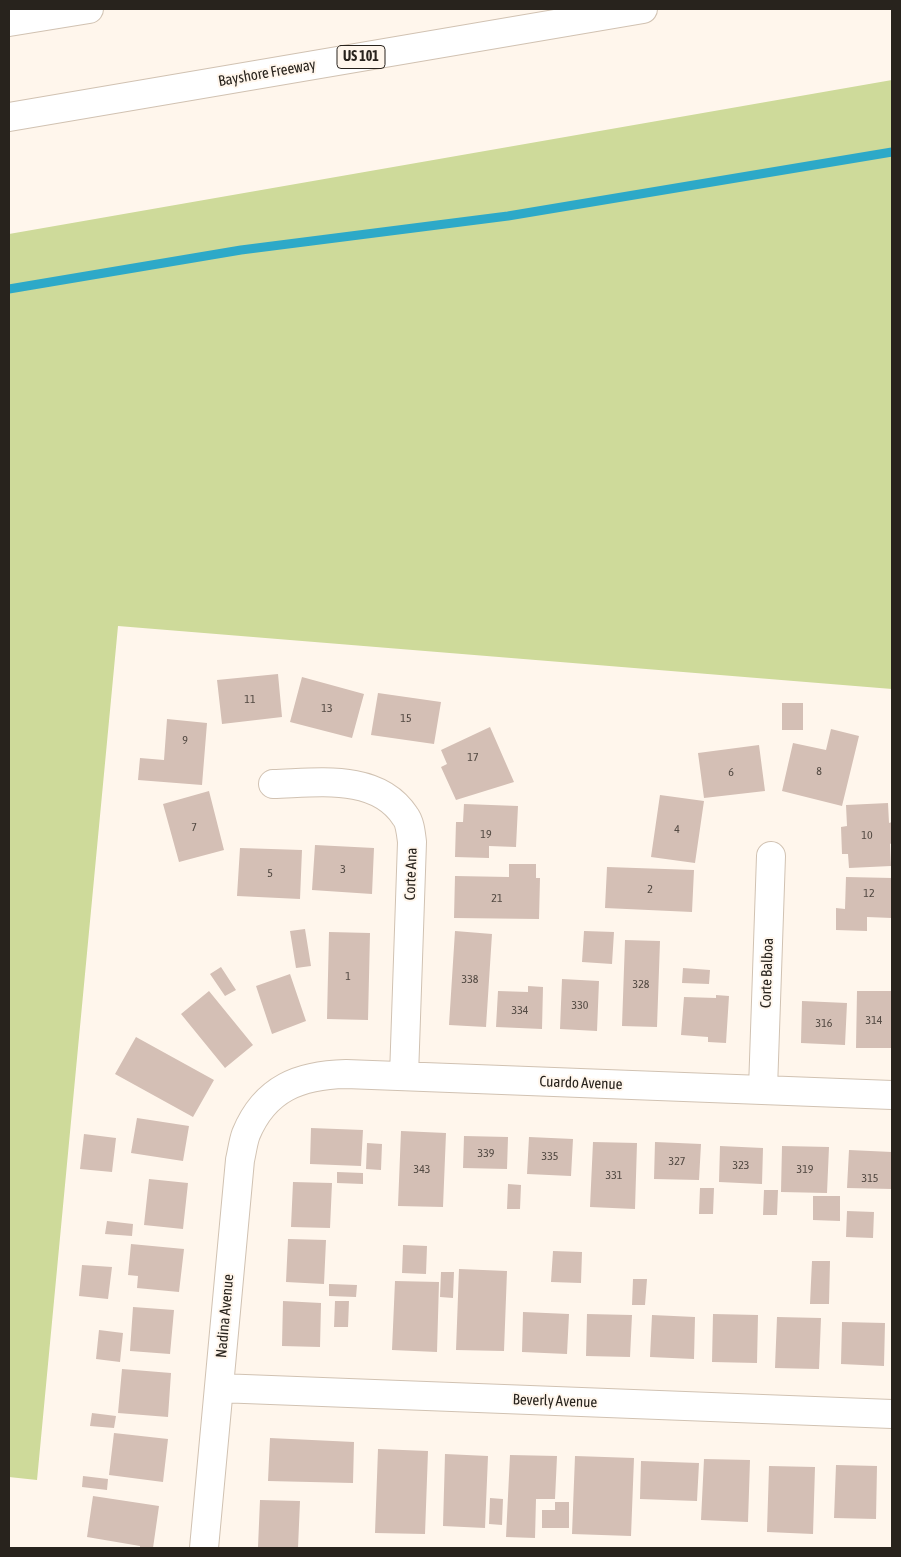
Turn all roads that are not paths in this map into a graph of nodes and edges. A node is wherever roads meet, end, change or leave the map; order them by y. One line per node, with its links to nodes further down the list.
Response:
1 (88, 9): 3 (main road)
2 (643, 9): 4 (main road, Bayshore Freeway / US 101)
3 (9, 22)
4 (9, 117)
5 (273, 784): 7 (main road, Corte Ana)
6 (771, 856): 8 (main road, Corte Balboa)
7 (404, 1076): 8 (main road, Cuardo Avenue); 9 (main road, Cuardo Avenue)
8 (763, 1089): 10 (main road, Cuardo Avenue)
9 (274, 1094): 11 (main road, Nadina Avenue)
10 (892, 1095)
11 (219, 1388): 12 (main road, Beverly Avenue); 13 (main road, Nadina Avenue)
12 (892, 1414)
13 (204, 1548)

